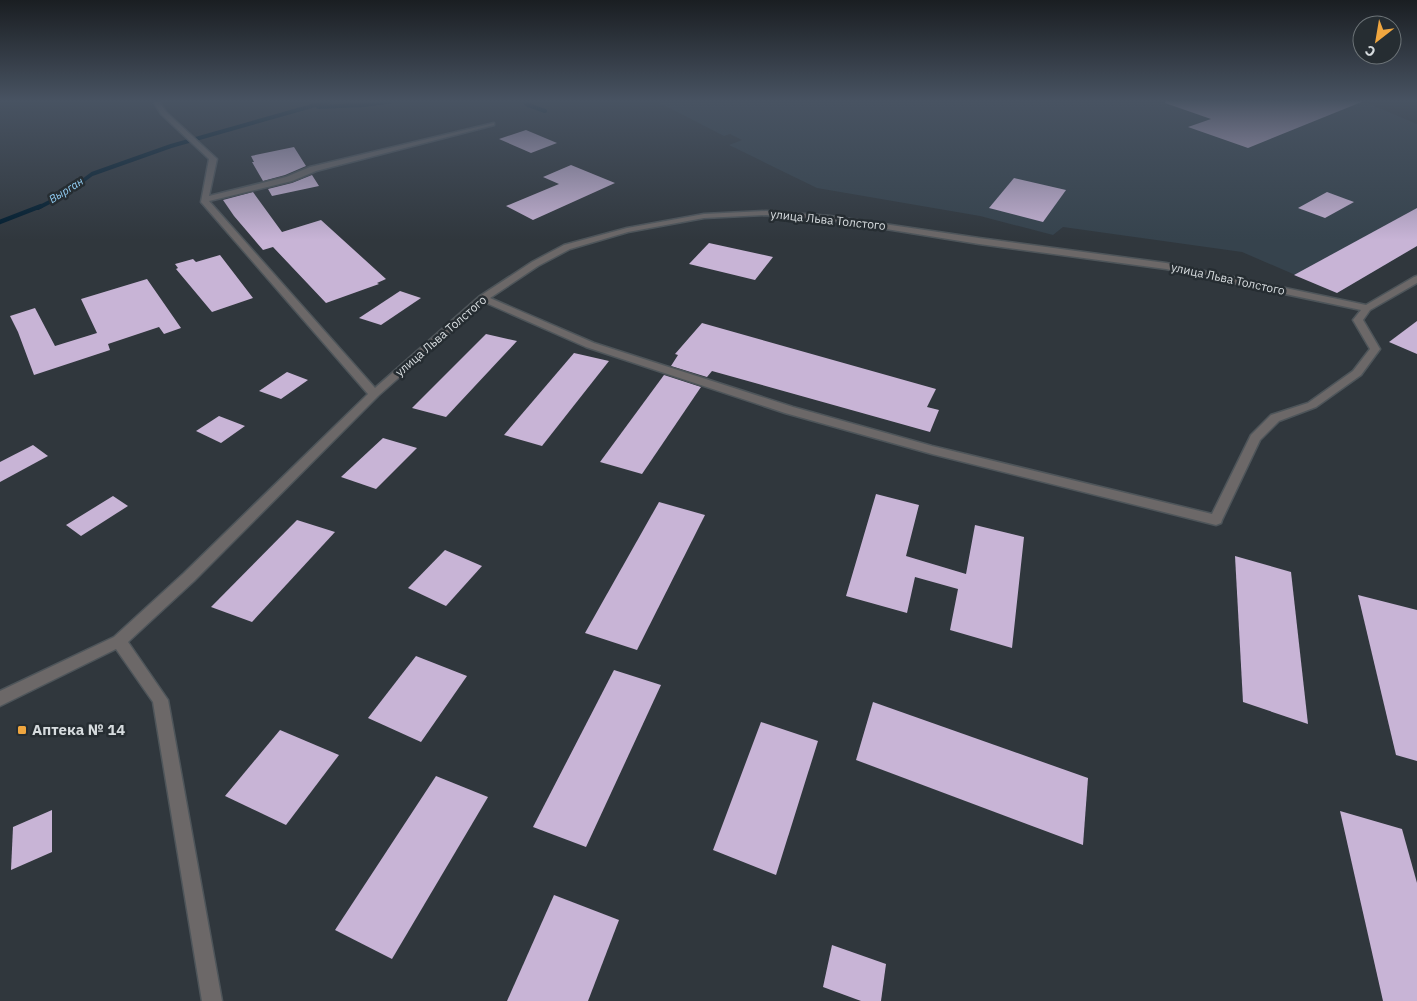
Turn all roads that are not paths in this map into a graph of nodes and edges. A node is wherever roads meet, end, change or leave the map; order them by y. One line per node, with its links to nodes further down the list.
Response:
1 (199, 147): 3 (street)
2 (402, 147): 3 (street)
3 (204, 200): 7 (street)
4 (1417, 279): 6 (street)
5 (483, 298): 6 (street, улица Льва Толстого); 6 (street); 7 (street, улица Льва Толстого)
6 (1366, 308)
7 (374, 394): 8 (street, улица Льва Толстого)
8 (119, 641): 9 (street, улица Льва Толстого); 10 (street)
9 (0, 699)
10 (212, 1001)

